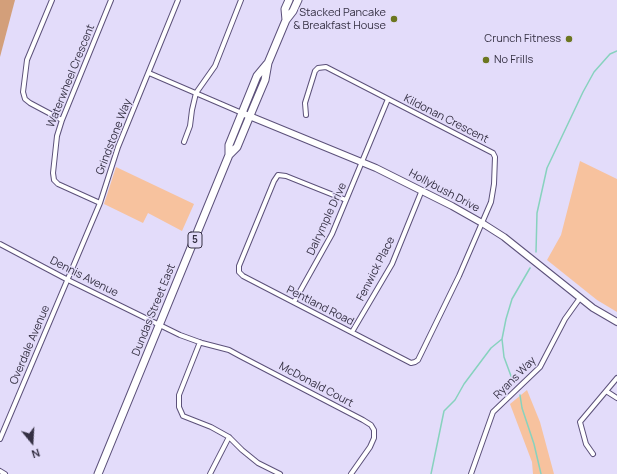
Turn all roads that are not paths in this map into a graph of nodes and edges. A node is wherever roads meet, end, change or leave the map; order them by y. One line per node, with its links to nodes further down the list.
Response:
1 (52, 0): 15 (street)
2 (111, 0): 15 (street, Waterwheel Crescent)
3 (178, 0): 9 (street, Grindstone Way)
4 (241, 0): 10 (street)
5 (289, 0): 7 (main road, Dundas Street East / 5)
6 (298, 0): 7 (main road, Dundas Street East / 5)
7 (286, 20): 8 (main road, Dundas Street East / 5)
8 (268, 63): 12 (main road, Dundas Street East / 5); 14 (main road, Dundas Street East / 5)
9 (149, 73): 10 (street); 21 (street, Grindstone Way)
10 (196, 93): 12 (street); 16 (street)
11 (388, 99): 13 (street); 18 (street, Kildonan Crescent); 22 (street, Kildonan Crescent)
12 (242, 113): 14 (street, Hollybush Drive); 17 (main road, Dundas Street East / 5)
13 (306, 115)
14 (250, 116): 17 (main road, Dundas Street East / 5); 18 (street, Hollybush Drive)
15 (62, 120): 21 (street, Waterwheel Crescent)
16 (184, 142)
17 (229, 155): 28 (main road, Dundas Street East / 5)
18 (361, 162): 19 (street, Hollybush Drive); 20 (street, Dalrymple Drive)
19 (422, 190): 22 (street, Hollybush Drive); 29 (street, Fenwick Place)
20 (346, 200): 26 (street, Dalrymple Drive); 26 (street, Pentland Road)
21 (100, 203): 24 (street, Grindstone Way)
22 (482, 223): 25 (street, Hollybush Drive); 29 (street, Pentland Road)
23 (0, 244): 24 (street, Dennis Avenue)
24 (68, 280): 28 (street, Dennis Avenue); 35 (street, Overdale Avenue)
25 (580, 298): 27 (street, Hollybush Drive); 43 (street, Ryans Way)
26 (294, 302): 29 (street, Pentland Road)
27 (617, 322)
28 (160, 325): 30 (street, McDonald Court); 39 (main road, Dundas Street East / 5)
29 (352, 332)
30 (200, 342): 34 (street); 42 (street, McDonald Court)
31 (617, 378): 32 (street)
32 (606, 391): 33 (street); 36 (street)
33 (617, 398)
34 (229, 437): 40 (street); 41 (street)
35 (0, 440)
36 (593, 454)
37 (0, 471): 38 (street)
38 (6, 474)
39 (98, 474)
40 (210, 474)
41 (280, 474)
42 (351, 474)
43 (471, 474)

